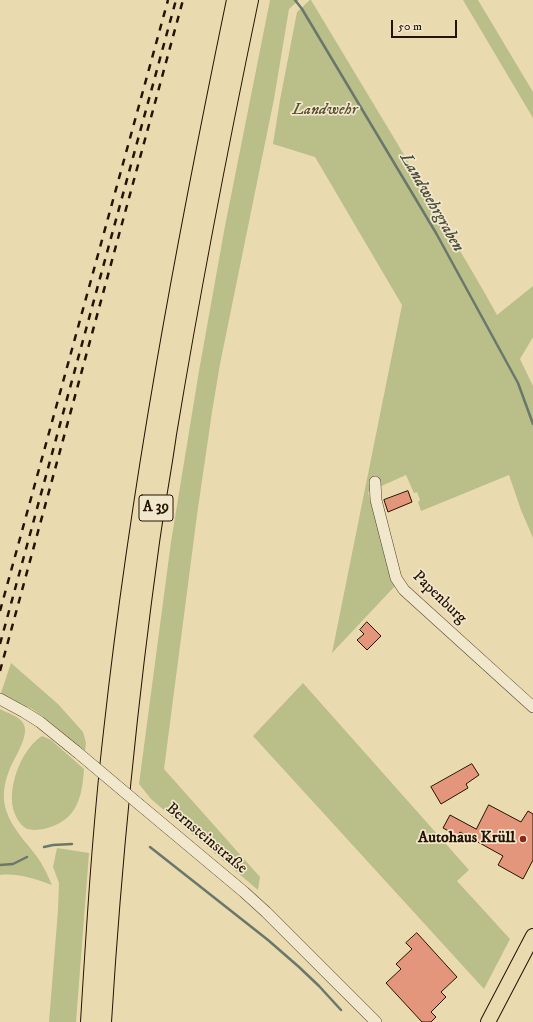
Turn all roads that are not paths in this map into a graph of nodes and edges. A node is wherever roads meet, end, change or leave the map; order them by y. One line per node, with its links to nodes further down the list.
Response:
1 (235, 0): 7 (highway, A 39)
2 (250, 0): 8 (highway, A 39)
3 (375, 482): 5 (street, Papenburg)
4 (0, 699): 9 (street, Bernsteinstraße, bridge)
5 (533, 707)
6 (533, 936): 10 (main road)
7 (89, 1022)
8 (103, 1022)
9 (376, 1022)
10 (488, 1022)

